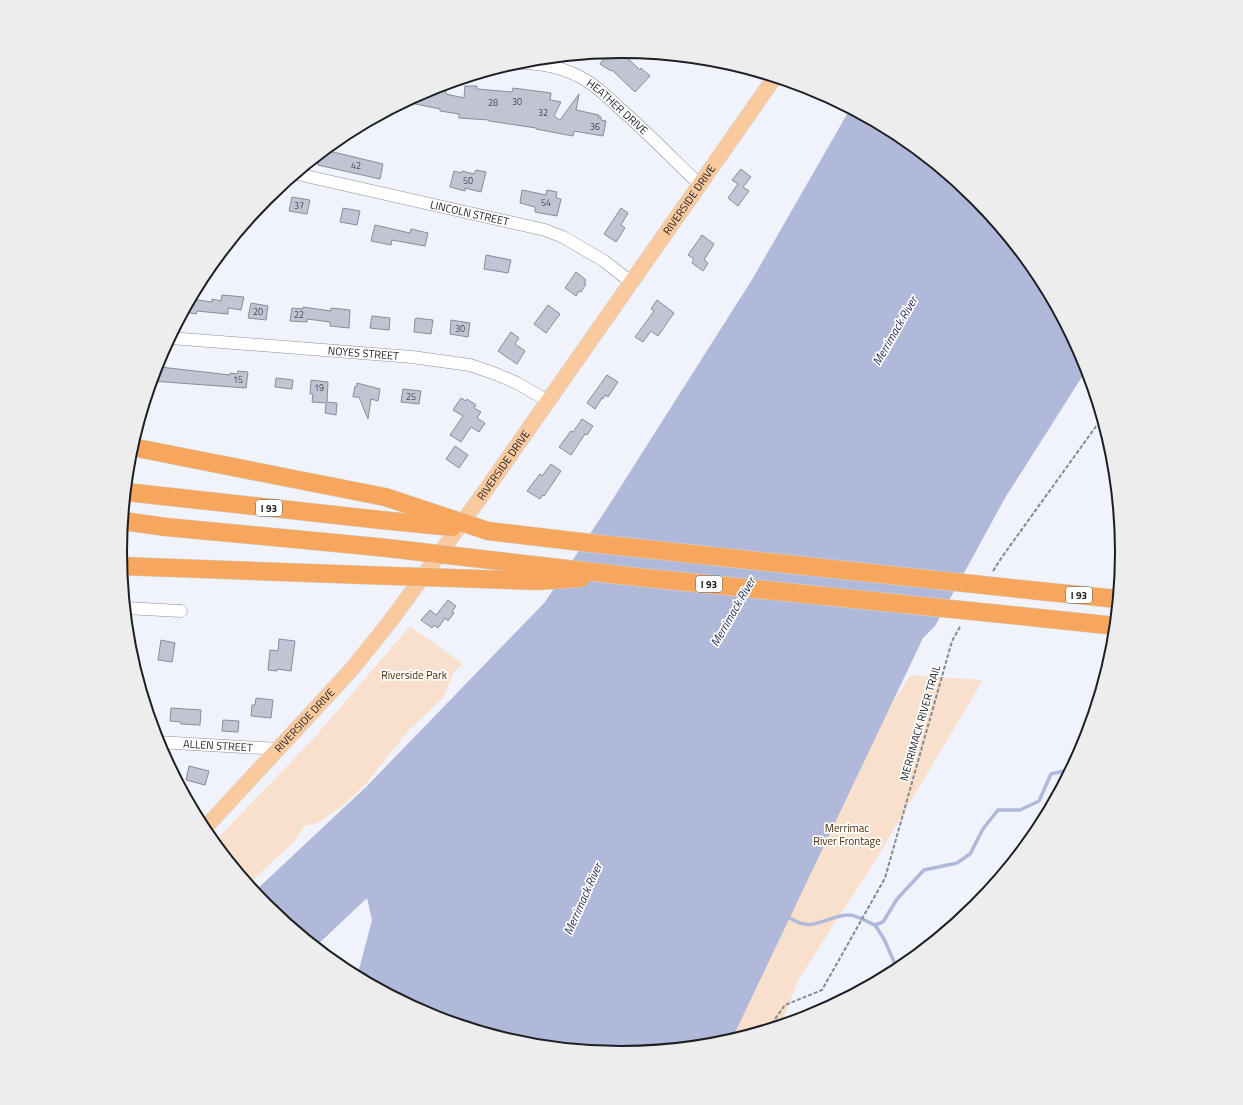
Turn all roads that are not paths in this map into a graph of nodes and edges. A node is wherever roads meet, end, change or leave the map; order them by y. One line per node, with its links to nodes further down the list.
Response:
1 (542, 65): 4 (street, HEATHER DRIVE)
2 (772, 82): 4 (main road, RIVERSIDE DRIVE)
3 (302, 175): 5 (street, LINCOLN STREET)
4 (700, 185): 5 (main road, RIVERSIDE DRIVE)
5 (631, 282): 7 (main road, RIVERSIDE DRIVE)
6 (176, 339): 7 (street, NOYES STREET)
7 (548, 401): 19 (main road, RIVERSIDE DRIVE)
8 (139, 448): 11 (highway, bridge)
9 (131, 493): 11 (highway, I 93, bridge)
10 (128, 522): 13 (highway, I 93, bridge)
11 (488, 531): 14 (highway, I 93, bridge)
12 (127, 566): 13 (highway, bridge)
13 (628, 576): 17 (highway, I 93, bridge)
14 (1114, 599)
15 (130, 608): 16 (street)
16 (181, 611)
17 (1110, 625)
18 (165, 742): 19 (street, ALLEN STREET)
19 (279, 749): 20 (main road, RIVERSIDE DRIVE)
20 (209, 825)

